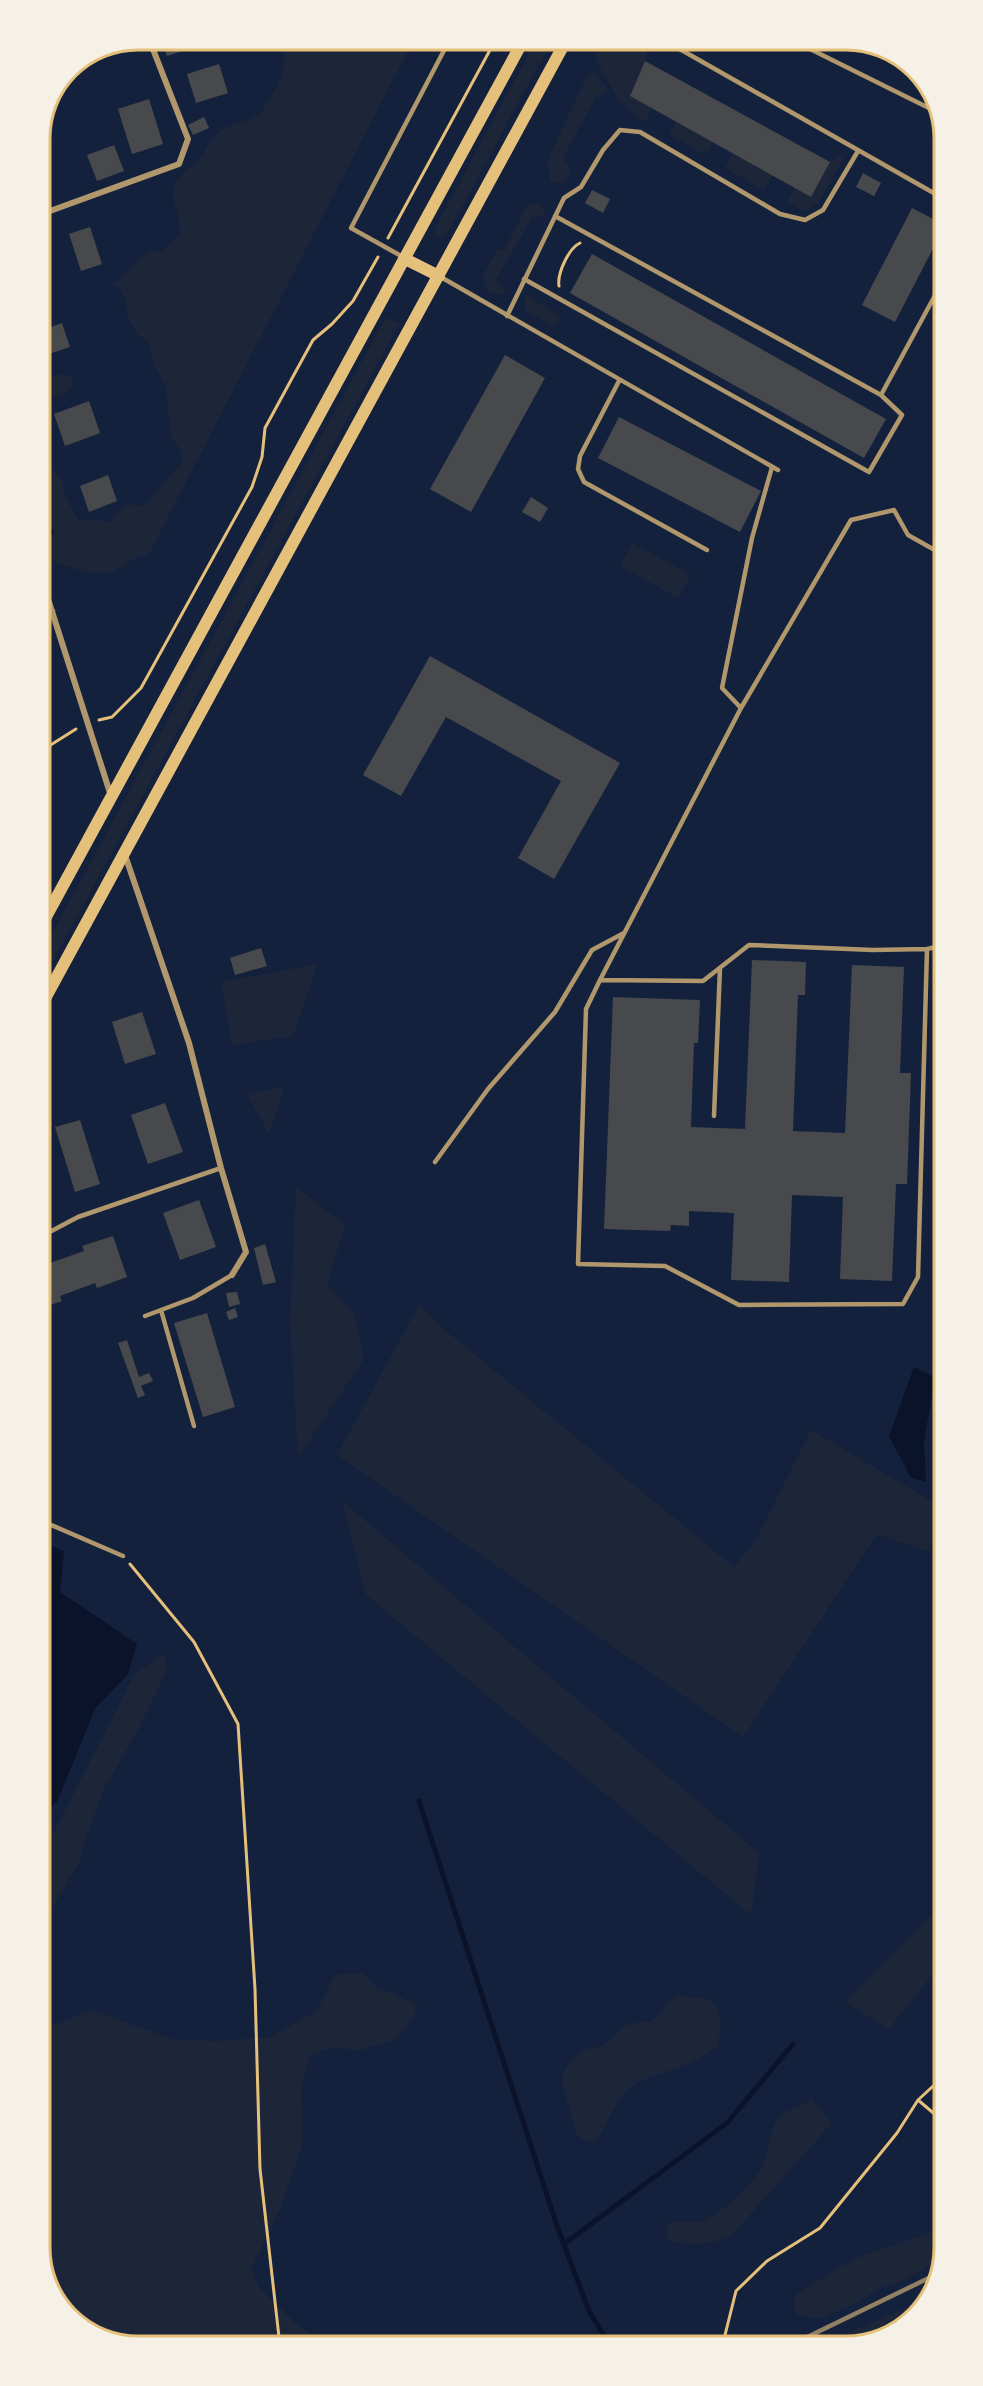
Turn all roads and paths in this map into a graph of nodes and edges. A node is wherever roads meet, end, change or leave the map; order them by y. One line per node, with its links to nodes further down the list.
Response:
1 (153, 49): 11 (street)
2 (445, 49): 14 (lane)
3 (490, 49): 14 (path)
4 (518, 50): 15 (main road)
5 (561, 50): 16 (main road)
6 (681, 50): 9 (lane)
7 (812, 50): 8 (lane)
8 (928, 108)
9 (858, 151): 10 (lane); 12 (lane)
10 (934, 193)
11 (50, 212)
12 (555, 216): 13 (lane); 17 (lane)
13 (592, 237): 19 (path); 22 (lane)
14 (383, 247): 15 (lane); 29 (path)
15 (405, 259): 16 (main road); 31 (main road)
16 (439, 276): 20 (lane); 32 (main road)
17 (524, 279): 19 (lane); 20 (lane)
18 (934, 297): 22 (lane)
19 (560, 299): 22 (lane)
20 (507, 316): 21 (lane)
21 (619, 381): 23 (lane); 28 (lane)
22 (881, 395)
23 (707, 550)
24 (934, 550): 28 (lane)
25 (50, 602): 26 (street)
26 (53, 611): 27 (lane); 29 (street)
27 (50, 612)
28 (741, 708): 34 (lane)
29 (87, 723): 30 (path); 31 (street)
30 (50, 746)
31 (112, 798): 33 (main road)
32 (124, 852): 39 (main road); 42 (street)
33 (50, 910)
34 (625, 932): 38 (lane); 41 (lane)
35 (934, 948): 36 (lane)
36 (927, 949): 37 (lane); 38 (lane)
37 (720, 968): 38 (lane); 40 (lane)
38 (600, 980)
39 (50, 989)
40 (714, 1116)
41 (435, 1162)
42 (221, 1168): 43 (lane); 44 (street)
43 (50, 1232)
44 (232, 1275): 45 (lane)
45 (161, 1310): 46 (lane); 47 (lane)
46 (145, 1317)
47 (194, 1426)
48 (50, 1524): 49 (lane)
49 (123, 1556): 53 (path)
50 (934, 2085): 51 (path)
51 (918, 2100): 52 (path); 54 (path)
52 (934, 2114)
53 (279, 2336)
54 (725, 2336)

